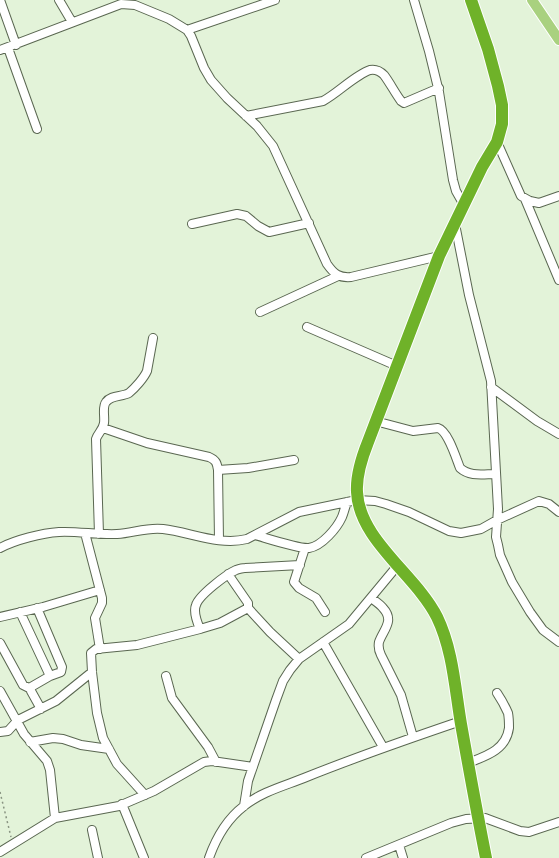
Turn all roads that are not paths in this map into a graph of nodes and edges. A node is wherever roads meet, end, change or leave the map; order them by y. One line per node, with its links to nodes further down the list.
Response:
1 (0, 0): 11 (street)
2 (59, 0): 8 (street)
3 (275, 0): 9 (street)
4 (414, 0): 13 (street)
5 (471, 0): 16 (highway)
6 (532, 0): 10 (main road)
7 (122, 2): 8 (street); 9 (street)
8 (72, 22): 11 (street)
9 (187, 30): 14 (street)
10 (559, 40)
11 (16, 45): 12 (street)
12 (4, 49): 15 (street)
13 (438, 88): 14 (street); 19 (street)
14 (246, 116): 20 (street)
15 (37, 129)
16 (497, 142): 18 (street); 19 (highway)
17 (559, 196): 18 (street)
18 (525, 199): 25 (street)
19 (464, 205): 21 (highway)
20 (308, 223): 22 (street); 24 (street)
21 (454, 223): 23 (highway); 30 (street)
22 (192, 224)
23 (439, 256): 24 (street); 29 (highway)
24 (338, 276): 26 (street)
25 (559, 280)
26 (260, 312)
27 (307, 327): 29 (street)
28 (153, 338): 32 (street)
29 (397, 366): 31 (highway)
30 (491, 387): 33 (street); 36 (street)
31 (375, 421): 36 (street); 37 (highway)
32 (103, 428): 35 (street); 41 (street)
33 (559, 434)
34 (294, 460): 35 (street)
35 (218, 470): 43 (street)
36 (496, 474): 39 (street)
37 (352, 501): 39 (street); 42 (street); 45 (street); 47 (highway)
38 (559, 512): 39 (street)
39 (497, 520): 58 (street)
40 (85, 533): 41 (street); 44 (street); 49 (street)
41 (99, 534): 43 (street)
42 (255, 535): 43 (street); 45 (street)
43 (219, 540)
44 (0, 548)
45 (305, 548): 46 (street)
46 (300, 565): 48 (street); 54 (street)
47 (398, 565): 50 (street); 69 (highway)
48 (228, 574): 52 (street); 56 (street)
49 (100, 590): 51 (street); 60 (street)
50 (371, 598): 57 (street); 72 (street)
51 (37, 608): 53 (street); 63 (street)
52 (248, 608): 56 (street); 61 (street)
53 (20, 612): 55 (street); 63 (street)
54 (325, 612)
55 (0, 617)
56 (200, 629): 60 (street)
57 (323, 642): 61 (street); 74 (street)
58 (559, 642)
59 (0, 643): 65 (street)
60 (100, 649): 62 (street)
61 (299, 659): 78 (street)
62 (92, 672): 68 (street); 75 (street)
63 (50, 676): 65 (street)
64 (166, 676): 76 (street)
65 (31, 689): 68 (street)
66 (0, 691): 70 (street)
67 (497, 693): 77 (street)
68 (41, 709): 70 (street)
69 (461, 721): 72 (street); 77 (highway)
70 (16, 722): 71 (street); 73 (street)
71 (0, 732)
72 (413, 737): 74 (street)
73 (30, 742): 75 (street); 82 (street)
74 (384, 747): 81 (street)
75 (109, 749): 79 (street)
76 (216, 762): 78 (street); 79 (street)
77 (468, 763): 83 (highway)
78 (253, 767): 81 (street)
79 (145, 796): 80 (street)
80 (122, 804): 82 (street); 89 (street)
81 (244, 806): 90 (street)
82 (55, 818): 87 (street)
83 (478, 818): 84 (street); 86 (street); 93 (highway)
84 (559, 822)
85 (92, 830): 88 (street)
86 (399, 845): 91 (street); 92 (street)
87 (0, 852)
88 (98, 858)
89 (144, 858)
90 (209, 858)
91 (366, 858)
92 (403, 858)
93 (486, 858)

